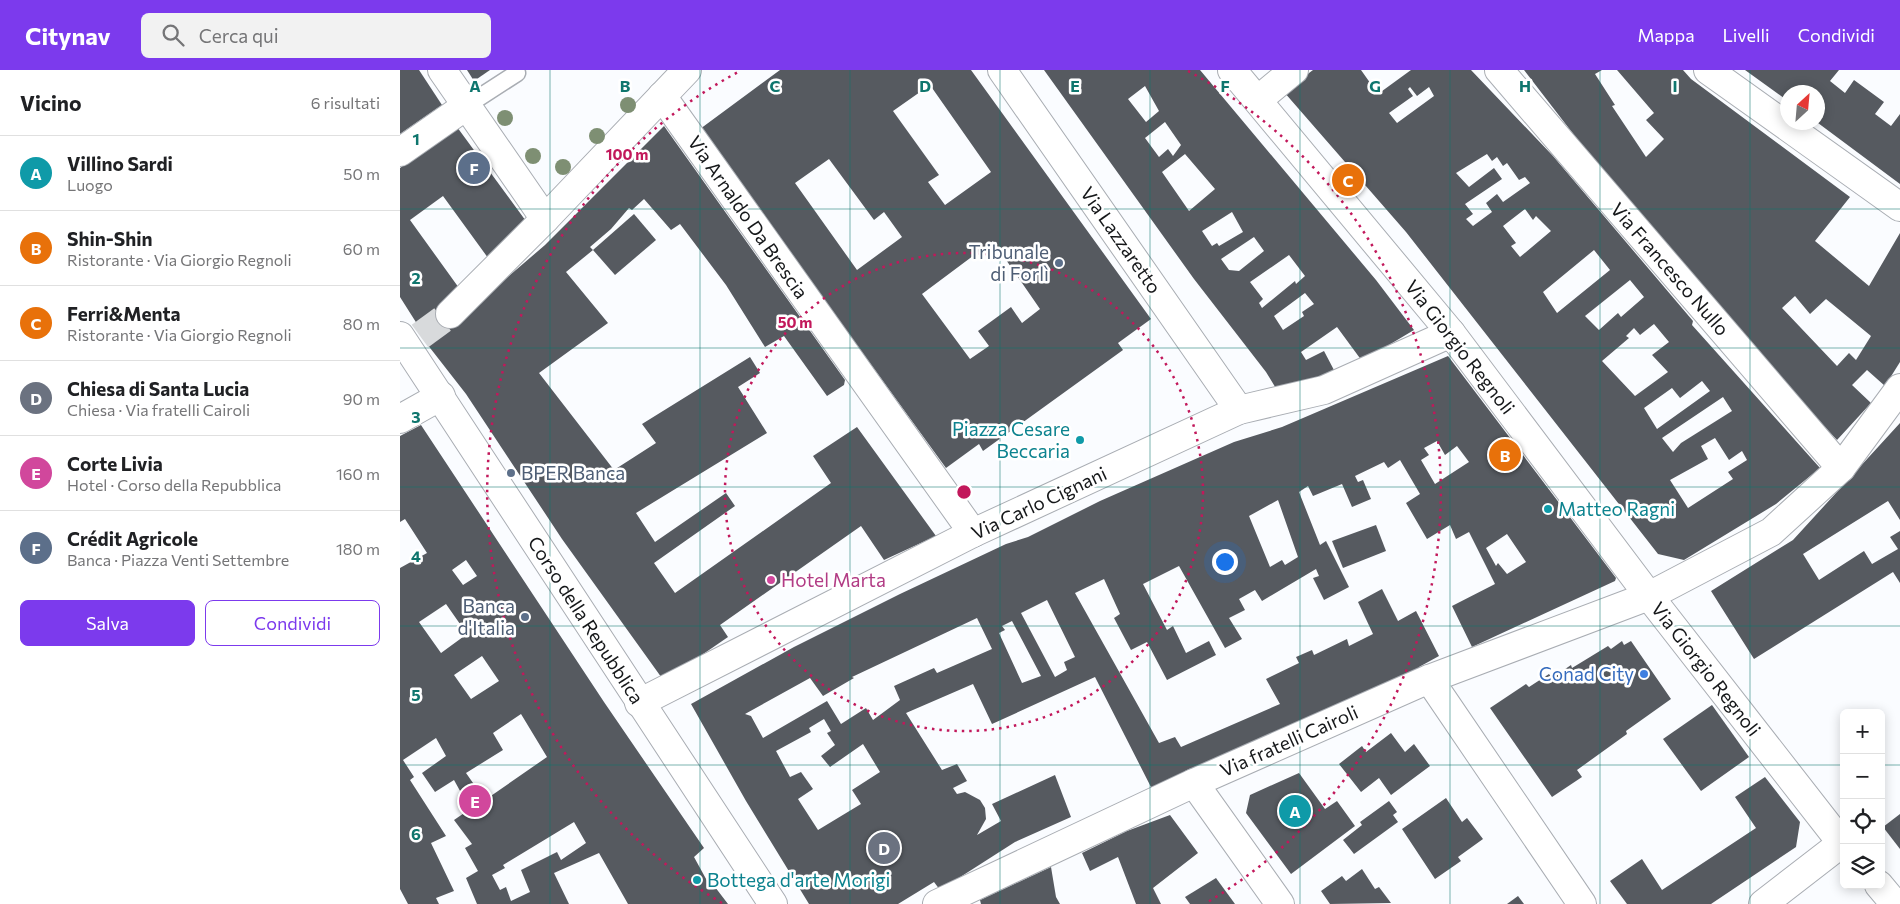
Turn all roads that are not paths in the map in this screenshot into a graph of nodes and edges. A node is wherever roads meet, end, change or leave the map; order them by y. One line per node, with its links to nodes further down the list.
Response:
1 (442, 70): 11 (street)
2 (687, 70): 9 (street)
3 (1002, 70): 20 (street, Via Lazzaretto)
4 (1232, 70): 10 (street, Via Giorgio Regnoli)
5 (1294, 70): 10 (street)
6 (1499, 70): 22 (street, Via Francesco Nullo)
7 (1708, 70): 13 (street)
8 (517, 73): 11 (lane)
9 (662, 96): 14 (street); 23 (street, Via Arnaldo Da Brescia)
10 (1259, 100): 16 (street, Via Giorgio Regnoli)
11 (466, 106): 12 (street); 14 (street)
12 (400, 152)
13 (1900, 208)
14 (545, 219): 15 (street)
15 (450, 314)
16 (1451, 333): 20 (street, Via Carlo Cignani); 24 (street, Via Giorgio Regnoli)
17 (409, 339): 19 (street, Corso della Repubblica)
18 (1900, 388): 22 (street, Via fratelli Cairoli)
19 (441, 396): 21 (street); 26 (street, Corso della Repubblica)
20 (1239, 410): 23 (street, Via Carlo Cignani)
21 (400, 419)
22 (1841, 468): 24 (street, Via fratelli Cairoli)
23 (973, 533): 26 (street, Via Carlo Cignani)
24 (1649, 596): 25 (street, Via fratelli Cairoli); 28 (street, Via Giorgio Regnoli)
25 (1429, 679): 27 (street, Via fratelli Cairoli); 34 (street)
26 (639, 703): 31 (street, Corso della Repubblica)
27 (1194, 782): 32 (street, Via fratelli Cairoli); 33 (street)
28 (1842, 844)
29 (1840, 847): 35 (street)
30 (1882, 889): 36 (street)
31 (773, 904)
32 (937, 904)
33 (1280, 904)
34 (1582, 904)
35 (1763, 904)
36 (1895, 904)

